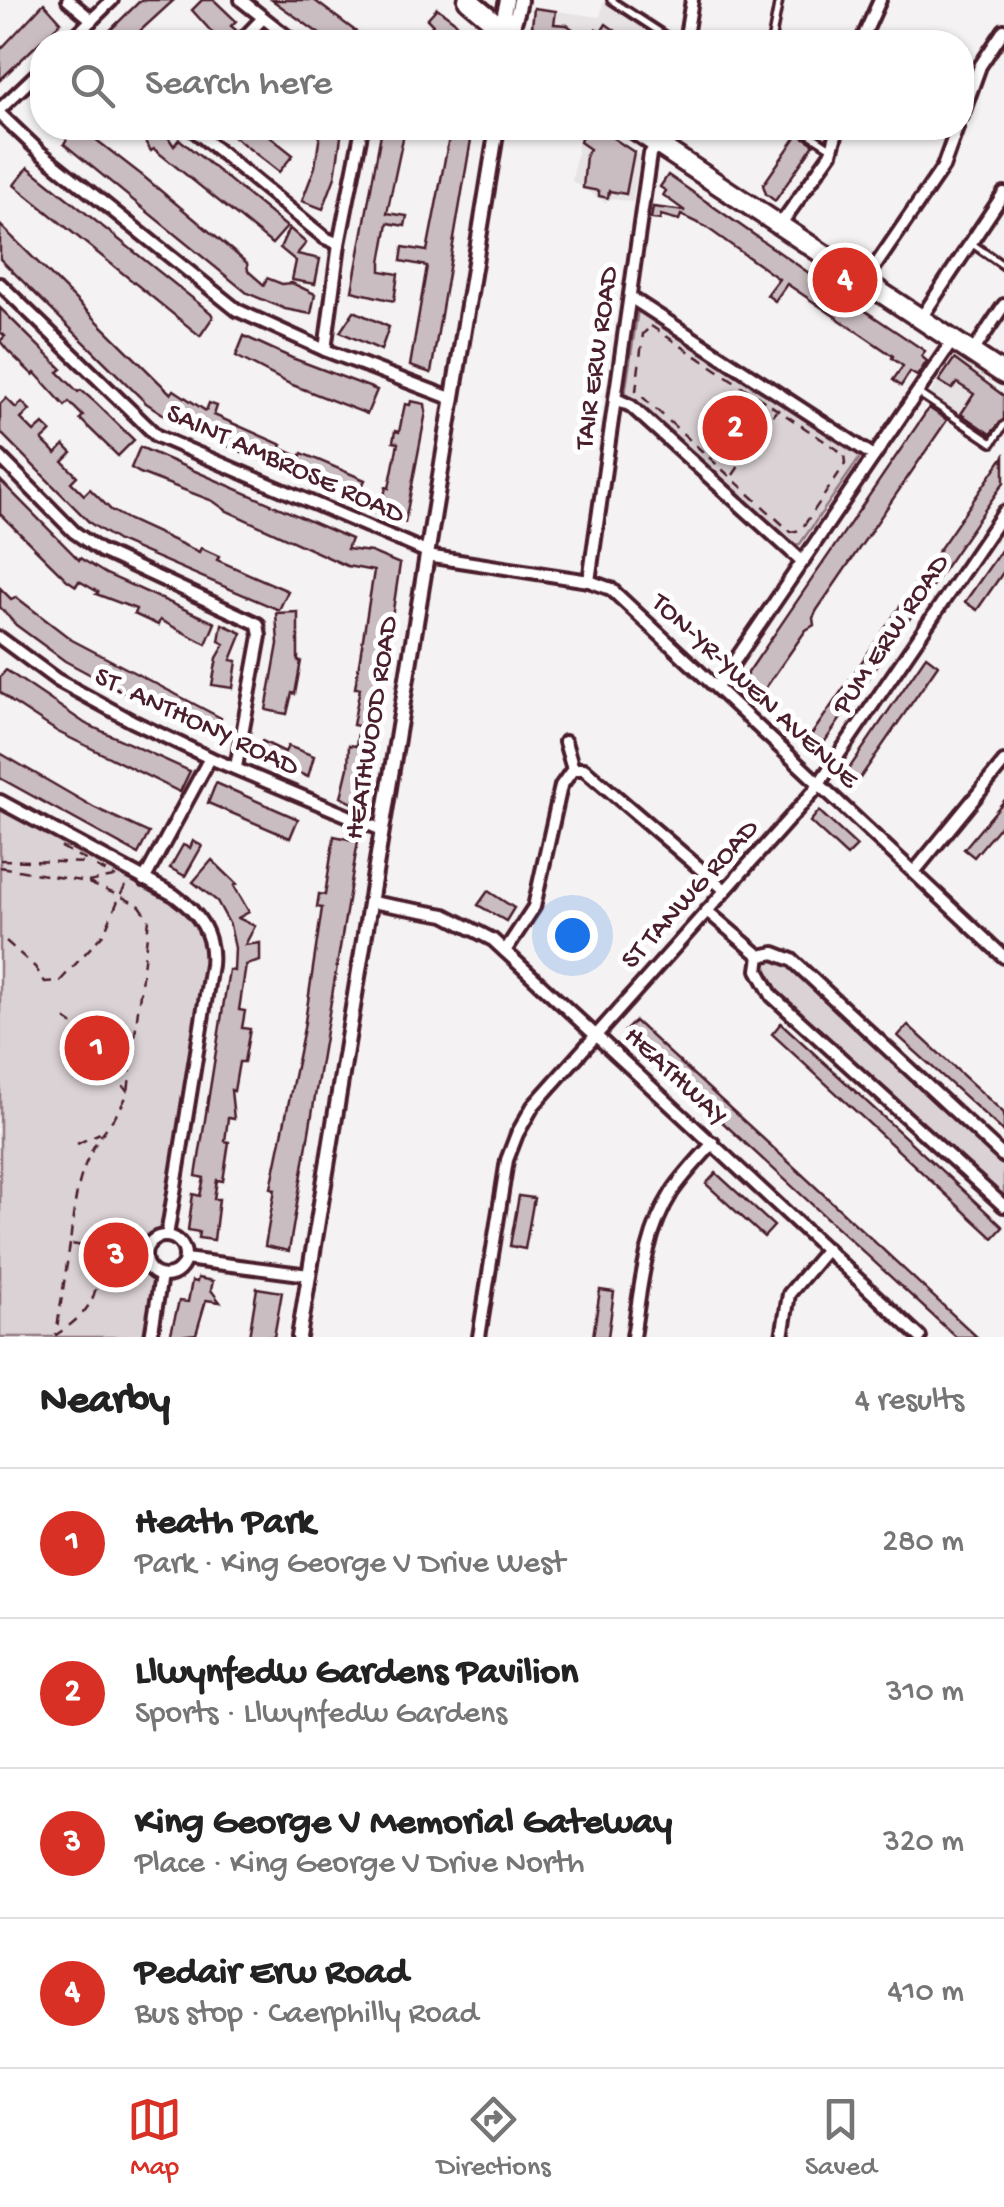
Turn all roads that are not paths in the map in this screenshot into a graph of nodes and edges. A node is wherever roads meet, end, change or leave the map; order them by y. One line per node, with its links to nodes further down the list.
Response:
1 (68, 0): 12 (street)
2 (112, 0): 12 (street)
3 (241, 0): 11 (street)
4 (468, 0): 16 (main road)
5 (507, 0): 17 (street)
6 (520, 0): 18 (street)
7 (611, 0): 19 (lane)
8 (692, 0): 20 (street)
9 (779, 0): 21 (lane)
10 (880, 0): 22 (street)
11 (263, 18): 14 (street); 15 (street)
12 (92, 20): 13 (street)
13 (82, 30)
14 (252, 30)
15 (278, 30)
16 (504, 30)
17 (510, 30)
18 (514, 30)
19 (657, 30)
20 (686, 30)
21 (773, 30)
22 (866, 30)
23 (1004, 30): 25 (street)
24 (30, 81): 26 (street)
25 (974, 83)
26 (0, 112): 47 (street)
27 (206, 140): 38 (street)
28 (360, 140): 38 (street)
29 (495, 140): 51 (street, HEATHWOOD ROAD)
30 (650, 140): 34 (main road)
31 (818, 140): 35 (lane)
32 (835, 140): 35 (street)
33 (953, 140): 41 (street)
34 (656, 144): 37 (main road); 43 (street, TAIR ERW ROAD)
35 (833, 150): 37 (street)
36 (1004, 193): 39 (street)
37 (780, 225): 41 (main road)
38 (339, 244): 47 (street)
39 (971, 244): 40 (lane); 45 (street)
40 (1004, 266)
41 (866, 281): 45 (main road)
42 (0, 284): 57 (street, SAINT AMBROSE ROAD)
43 (630, 298): 52 (street, TAIR ERW ROAD); 54 (street)
44 (1004, 305): 48 (street)
45 (921, 318): 46 (main road)
46 (954, 340): 48 (main road); 50 (street)
47 (325, 350): 51 (street)
48 (972, 353): 49 (main road)
49 (1004, 374)
50 (918, 393): 53 (lane); 54 (street)
51 (453, 399): 57 (street, HEATHWOOD ROAD)
52 (616, 399): 58 (street); 59 (street, TAIR ERW ROAD)
53 (1004, 425)
54 (874, 456): 58 (street)
55 (0, 457): 65 (street)
56 (1004, 512): 67 (street, PUM ERW ROAD)
57 (427, 554): 59 (street, TON-YR-YWEN AVENUE); 69 (street, HEATHWOOD ROAD)
58 (802, 562): 61 (street)
59 (588, 581): 61 (street, TON-YR-YWEN AVENUE)
60 (0, 638): 63 (street, ST. ANTHONY ROAD)
61 (717, 687): 67 (street, TON-YR-YWEN AVENUE)
62 (565, 742): 66 (street)
63 (210, 758): 65 (street, ST. ANTHONY ROAD); 71 (street)
64 (1004, 762): 70 (street)
65 (236, 767): 69 (street, ST. ANTHONY ROAD)
66 (573, 769): 72 (street); 75 (street)
67 (818, 784): 70 (street, TON-YR-YWEN AVENUE); 72 (street, ST TANWG ROAD)
68 (0, 801): 71 (street)
69 (382, 830): 73 (street, HEATHWOOD ROAD)
70 (914, 872): 77 (street, TON-YR-YWEN AVENUE)
71 (144, 880): 82 (street)
72 (725, 890): 74 (street, ST TANWG ROAD)
73 (370, 902): 75 (street, HEATHWAY); 87 (street, HEATHWOOD ROAD)
74 (707, 911): 76 (street); 78 (street, ST TANWG ROAD)
75 (506, 951): 78 (street, HEATHWAY)
76 (760, 956): 80 (street); 81 (street)
77 (1004, 957)
78 (597, 1035): 79 (street, HEATHWAY); 91 (street, ST TANWG ROAD)
79 (712, 1142): 83 (street, HEATHWAY); 92 (street)
80 (1004, 1157)
81 (1004, 1206)
82 (167, 1236): 85 (street); 86 (street)
83 (827, 1249): 93 (street); 94 (street, HEATHWAY)
84 (114, 1250): 85 (lane)
85 (146, 1254): 88 (street)
86 (185, 1259): 87 (street); 88 (street)
87 (309, 1275): 90 (street, HEATHWOOD ROAD)
88 (161, 1276): 89 (street)
89 (151, 1337)
90 (298, 1337)
91 (479, 1337)
92 (633, 1337)
93 (782, 1337)
94 (920, 1337)

